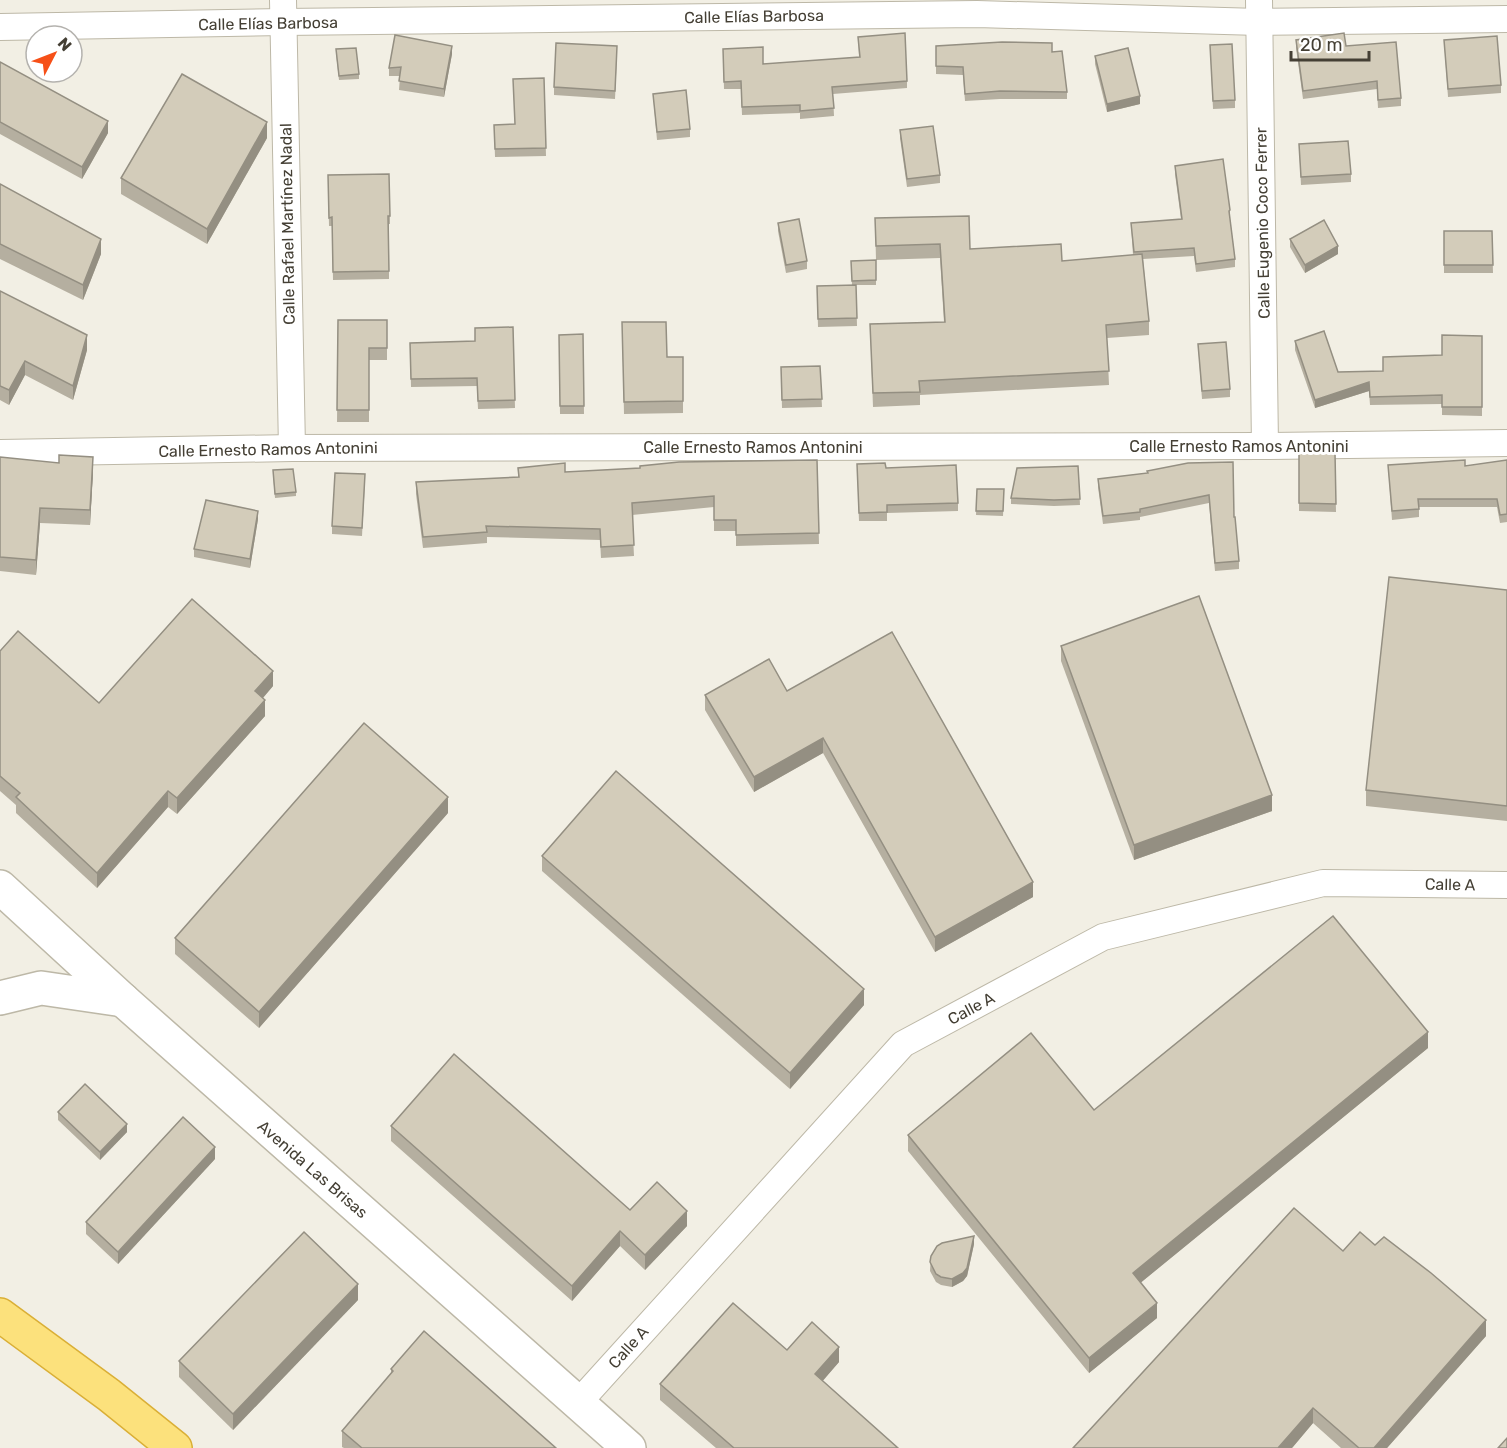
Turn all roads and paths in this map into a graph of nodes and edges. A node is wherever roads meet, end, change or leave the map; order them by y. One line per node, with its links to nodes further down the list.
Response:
1 (283, 11): 2 (street, Calle Elías Barbosa); 4 (street, Calle Elías Barbosa); 7 (street, Calle Rafael Martínez Nadal)
2 (1259, 11): 3 (street, Calle Elías Barbosa); 6 (street, Calle Eugenio Coco Ferrer)
3 (1507, 19)
4 (0, 27)
5 (1507, 443): 6 (street, Calle Ernesto Ramos Antonini)
6 (1265, 446): 7 (street, Calle Ernesto Ramos Antonini)
7 (292, 448): 8 (street, Calle Ernesto Ramos Antonini)
8 (0, 453)
9 (1507, 885): 14 (street, Calle A)
10 (5, 901): 12 (street, Avenida Las Brisas)
11 (0, 998): 12 (street)
12 (123, 1000): 14 (street, Avenida Las Brisas)
13 (0, 1315): 15 (highway)
14 (578, 1402): 16 (street, Avenida Las Brisas)
15 (175, 1448)
16 (628, 1448)

